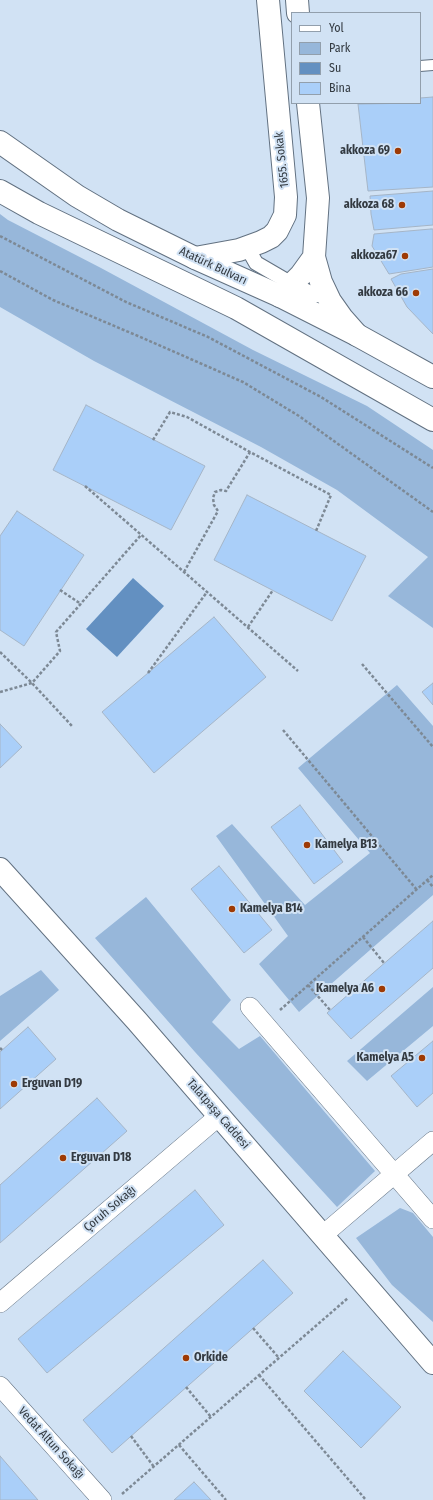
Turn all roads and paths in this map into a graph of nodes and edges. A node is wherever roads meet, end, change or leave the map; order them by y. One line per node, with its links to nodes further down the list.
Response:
1 (268, 0): 10 (street, 1655. Sokak)
2 (297, 0): 3 (street)
3 (298, 12)
4 (433, 65): 5 (lane)
5 (421, 66)
6 (308, 104): 12 (street)
7 (0, 142): 11 (street, Atatürk Bulvarı)
8 (0, 191): 16 (street)
9 (0, 236): 22 (path)
10 (247, 247): 11 (street, 1655. Sokak); 14 (street)
11 (195, 258): 14 (street, Atatürk Bulvarı)
12 (314, 258): 14 (street); 15 (street)
13 (0, 271): 24 (path)
14 (286, 290): 15 (street); 16 (street); 17 (street, Atatürk Bulvarı)
15 (325, 292): 17 (street)
16 (236, 308): 19 (street)
17 (357, 335): 18 (street, Atatürk Bulvarı)
18 (433, 377)
19 (433, 420)
20 (153, 440): 21 (path)
21 (250, 452): 25 (path); 27 (path)
22 (433, 468)
23 (85, 486): 26 (path)
24 (433, 512)
25 (316, 531)
26 (141, 535): 27 (path); 31 (path)
27 (184, 572): 30 (path)
28 (60, 590): 31 (path)
29 (273, 590): 32 (path)
30 (207, 592): 32 (path); 36 (path)
31 (81, 604): 37 (path)
32 (248, 627): 35 (path)
33 (0, 652): 37 (path)
34 (362, 664): 41 (path)
35 (298, 671)
36 (148, 673)
37 (32, 683): 38 (path); 39 (path)
38 (0, 692)
39 (72, 726)
40 (283, 730): 46 (path)
41 (433, 747)
42 (0, 869): 53 (street, Talatpaşa Caddesi)
43 (433, 876): 44 (path)
44 (427, 880): 45 (path); 46 (path)
45 (433, 887)
46 (417, 890): 47 (path)
47 (363, 937): 48 (path); 49 (path)
48 (384, 963)
49 (308, 985): 51 (path); 52 (path)
50 (250, 1007): 52 (street)
51 (330, 1010)
52 (264, 1024): 55 (street)
53 (219, 1116): 57 (street, Talatpaşa Caddesi); 59 (street, Çoruh Sokağı)
54 (433, 1142): 55 (street)
55 (394, 1174): 56 (street); 57 (street)
56 (433, 1219)
57 (322, 1235): 58 (street, Talatpaşa Caddesi)
58 (365, 1284): 61 (path); 62 (street, Talatpaşa Caddesi)
59 (0, 1303)
60 (253, 1328): 61 (path)
61 (279, 1358): 63 (path)
62 (433, 1362)
63 (259, 1375): 66 (path); 73 (path)
64 (0, 1386): 71 (street, Vedat Altun Sokağı)
65 (186, 1387): 66 (path)
66 (211, 1417): 68 (path)
67 (131, 1436): 69 (path)
68 (179, 1445): 69 (path); 72 (path)
69 (154, 1467): 70 (path)
70 (121, 1495)
71 (102, 1500)
72 (226, 1500)
73 (366, 1500)

